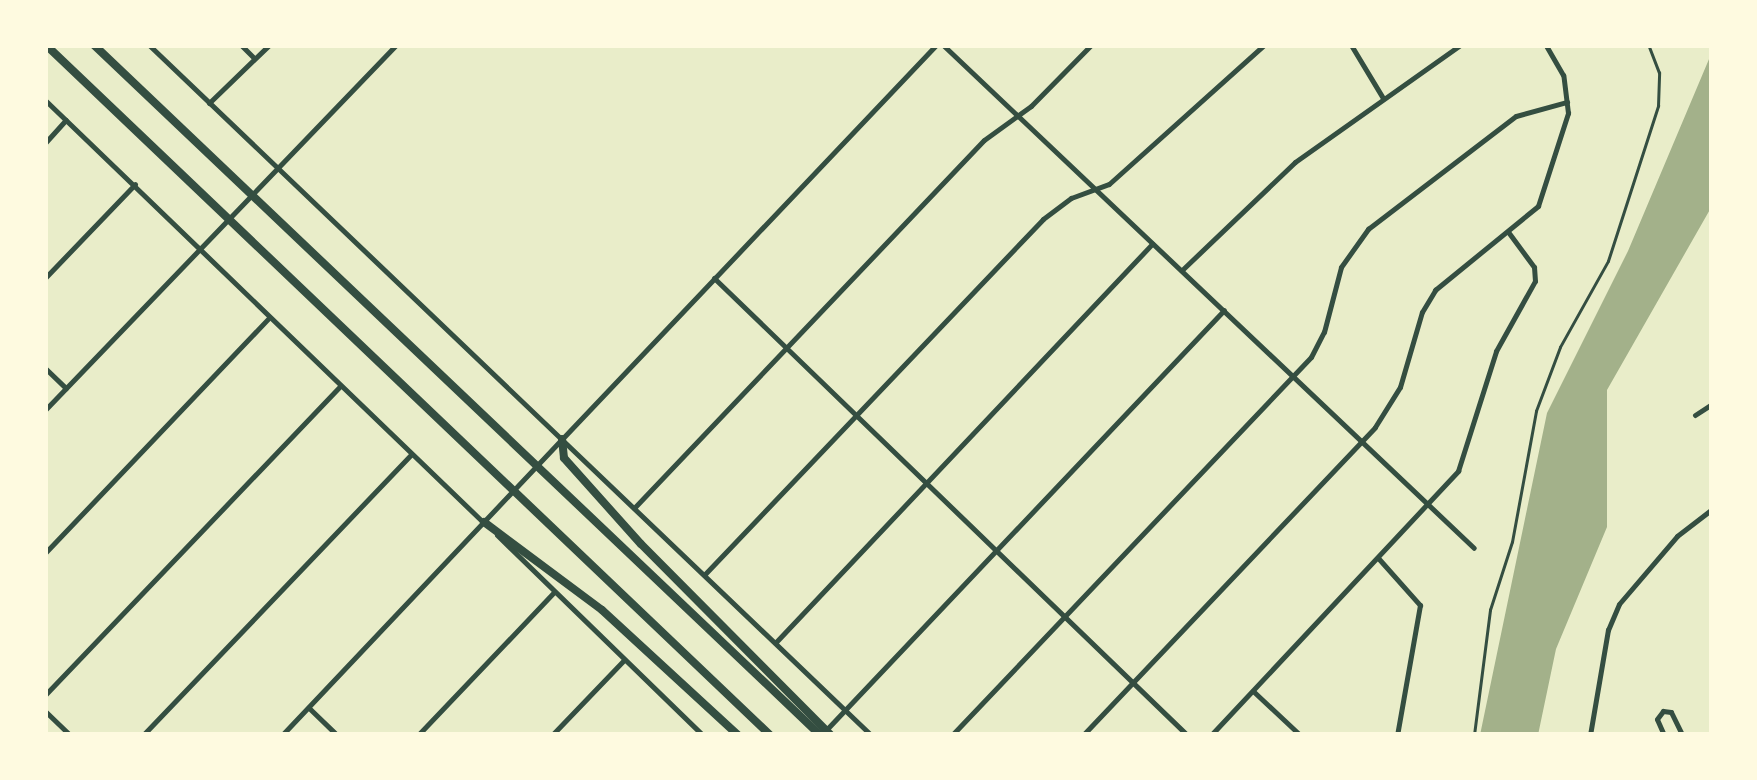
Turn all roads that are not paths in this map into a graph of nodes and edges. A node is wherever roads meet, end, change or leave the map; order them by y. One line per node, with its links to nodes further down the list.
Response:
1 (46, 45): 76 (highway)
2 (94, 45): 65 (highway)
3 (149, 45): 18 (street)
4 (240, 45): 14 (street)
5 (269, 45): 14 (street)
6 (396, 45): 22 (street)
7 (939, 45): 19 (street); 30 (street)
8 (1091, 45): 19 (street)
9 (1264, 45): 24 (street)
10 (1352, 45): 15 (street)
11 (1460, 45): 15 (street)
12 (1546, 45): 17 (street)
13 (1648, 45): 86 (lane)
14 (254, 58): 18 (street)
15 (1383, 99): 28 (street)
16 (45, 100): 20 (street)
17 (1567, 102): 25 (street); 35 (street)
18 (210, 103): 22 (street)
19 (1017, 114): 24 (street); 33 (street)
20 (66, 120): 21 (street); 23 (street)
21 (45, 143)
22 (278, 168): 27 (street); 42 (street)
23 (135, 184): 27 (street); 29 (street)
24 (1096, 189): 26 (street); 40 (street)
25 (1509, 233): 43 (street); 46 (street)
26 (1152, 244): 28 (street); 45 (street)
27 (200, 248): 32 (street); 37 (street)
28 (1182, 270): 31 (street)
29 (45, 278)
30 (714, 278): 33 (street); 42 (street)
31 (1224, 310): 35 (street); 51 (street)
32 (269, 318): 36 (street); 52 (street)
33 (787, 347): 40 (street); 47 (street)
34 (45, 368): 37 (street)
35 (1293, 376): 43 (street); 56 (street)
36 (340, 386): 44 (street); 61 (street)
37 (66, 388): 39 (street)
38 (1712, 404): 41 (street)
39 (45, 410)
40 (856, 414): 45 (street); 54 (street)
41 (1695, 415)
42 (562, 439): 47 (street); 49 (street); 65 (highway)
43 (1361, 441): 46 (street); 59 (street)
44 (412, 455): 49 (street); 68 (street)
45 (927, 482): 51 (street); 57 (street)
46 (1430, 506): 50 (street); 53 (street)
47 (635, 507): 54 (street)
48 (1712, 509): 87 (street)
49 (484, 522): 55 (street); 62 (street); 75 (highway)
50 (1474, 548)
51 (998, 550): 56 (street); 63 (street)
52 (45, 553)
53 (1378, 560): 60 (street); 85 (street)
54 (705, 574): 57 (street)
55 (554, 592): 58 (street); 71 (street)
56 (1066, 615): 59 (street); 80 (street)
57 (776, 642): 63 (street)
58 (624, 660): 66 (street); 72 (street)
59 (1134, 680): 81 (street); 82 (street)
60 (1254, 690): 83 (street); 84 (street)
61 (45, 695)
62 (309, 708): 69 (street); 70 (street)
63 (846, 710): 77 (street); 79 (street)
64 (45, 711): 67 (street)
65 (807, 716): 77 (highway); 78 (highway)
66 (694, 727): 73 (street); 74 (street)
67 (70, 735)
68 (143, 735)
69 (282, 735)
70 (337, 735)
71 (418, 735)
72 (552, 735)
73 (686, 735)
74 (703, 735)
75 (738, 735)
76 (770, 735)
77 (821, 735)
78 (831, 735)
79 (871, 735)
80 (952, 735)
81 (1083, 735)
82 (1186, 735)
83 (1211, 735)
84 (1300, 735)
85 (1397, 735)
86 (1474, 735)
87 (1590, 735)
88 (1664, 735): 89 (street)
89 (1682, 735)

